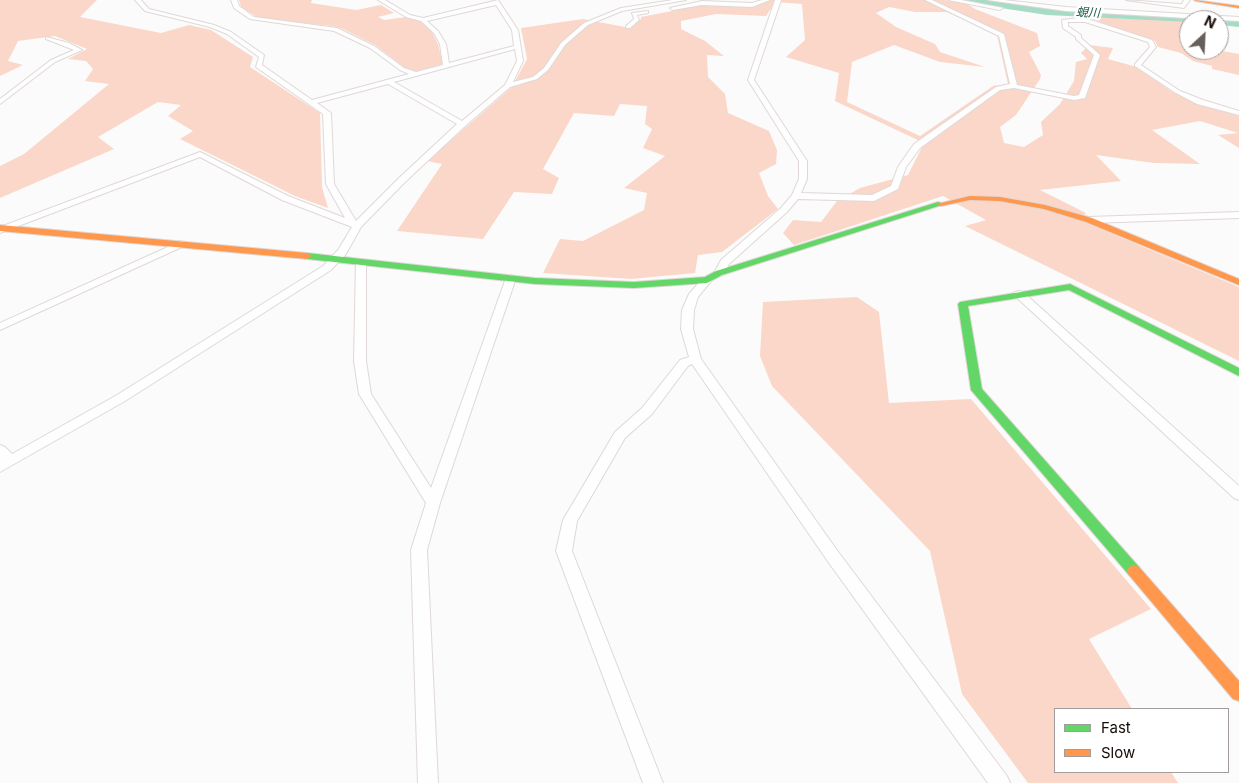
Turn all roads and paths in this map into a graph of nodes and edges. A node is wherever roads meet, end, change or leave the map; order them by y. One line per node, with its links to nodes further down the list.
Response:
1 (138, 0): 28 (street)
2 (234, 0): 23 (street)
3 (381, 0): 17 (street)
4 (683, 0): 25 (street)
5 (767, 0): 19 (street)
6 (778, 0): 31 (street)
7 (928, 0): 26 (street)
8 (951, 0): 15 (street)
9 (991, 0): 16 (street)
10 (1129, 0): 11 (street)
11 (1187, 0)
12 (1196, 0): 14 (street)
13 (496, 1): 17 (street); 21 (street)
14 (1239, 7)
15 (1084, 18): 18 (street); 26 (street); 29 (street)
16 (1239, 19)
17 (423, 20): 22 (street)
18 (1179, 20)
19 (628, 27)
20 (48, 38): 27 (street)
21 (517, 47): 22 (street); 25 (street)
22 (446, 66): 23 (street)
23 (415, 74): 24 (street)
24 (388, 81): 28 (street); 30 (street)
25 (508, 86): 30 (street)
26 (1014, 86): 31 (street)
27 (0, 102)
28 (311, 102): 34 (street)
29 (1239, 113)
30 (462, 124): 34 (street)
31 (796, 196): 39 (street)
32 (1239, 216): 33 (street)
33 (1089, 220): 39 (street); 41 (street)
34 (355, 225): 35 (street); 37 (street)
35 (1, 229): 36 (street)
36 (181, 244): 37 (street); 43 (street)
37 (337, 259): 38 (street); 47 (street)
38 (361, 262): 40 (street); 49 (street)
39 (713, 277): 40 (street); 44 (street)
40 (511, 278): 49 (street)
41 (1239, 282)
42 (1019, 294): 45 (street); 48 (street); 50 (street)
43 (0, 327)
44 (695, 359): 52 (street); 53 (street)
45 (1239, 372)
46 (0, 450): 47 (street)
47 (5, 464)
48 (1239, 494)
49 (433, 503): 51 (street)
50 (1239, 694)
51 (428, 783)
52 (653, 783)
53 (1000, 783)

